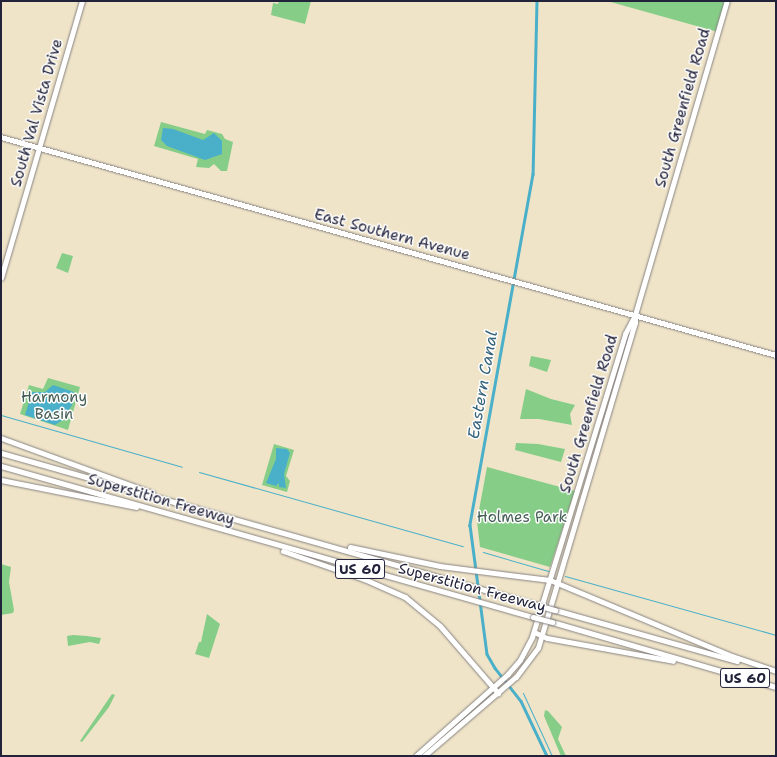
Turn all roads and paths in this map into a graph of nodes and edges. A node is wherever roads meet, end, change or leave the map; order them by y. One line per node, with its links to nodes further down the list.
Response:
1 (82, 1): 4 (main road, South Val Vista Drive)
2 (727, 1): 6 (main road, South Greenfield Road)
3 (1, 138): 4 (main road, East Southern Avenue)
4 (40, 148): 5 (main road, South Val Vista Drive); 6 (main road, East Southern Avenue)
5 (1, 278)
6 (635, 315): 7 (main road, East Southern Avenue); 8 (main road, South Greenfield Road); 9 (main road, South Greenfield Road)
7 (776, 355)
8 (619, 356): 9 (main road); 10 (main road, South Greenfield Road)
9 (618, 381): 11 (main road, South Greenfield Road)
10 (611, 383): 11 (main road); 20 (main road, South Greenfield Road)
11 (608, 413): 21 (main road, South Greenfield Road)
12 (1, 438): 16 (highway)
13 (1, 453): 16 (highway, Superstition Freeway / US 60)
14 (1, 466): 17 (highway, Superstition Freeway)
15 (1, 480): 17 (highway)
16 (187, 505): 19 (highway, Superstition Freeway / US 60)
17 (142, 507): 18 (highway, Superstition Freeway)
18 (247, 538): 24 (highway, Superstition Freeway / US 60, bridge); 27 (highway)
19 (334, 546): 20 (highway); 25 (highway, Superstition Freeway / US 60, bridge)
20 (550, 580): 21 (highway); 22 (main road, South Greenfield Road)
21 (558, 582): 23 (main road, South Greenfield Road); 25 (highway)
22 (534, 632): 23 (highway); 27 (main road, South Greenfield Road)
23 (542, 636): 24 (highway); 28 (main road, South Greenfield Road)
24 (713, 669): 26 (highway, Superstition Freeway / US 60)
25 (776, 672)
26 (776, 687)
27 (493, 688): 28 (highway); 29 (main road, South Greenfield Road)
28 (498, 693): 29 (main road, South Greenfield Road)
29 (438, 739): 30 (main road, South Greenfield Road); 31 (main road); 32 (main road, South Greenfield Road)
30 (416, 756)
31 (421, 756)
32 (424, 756)

